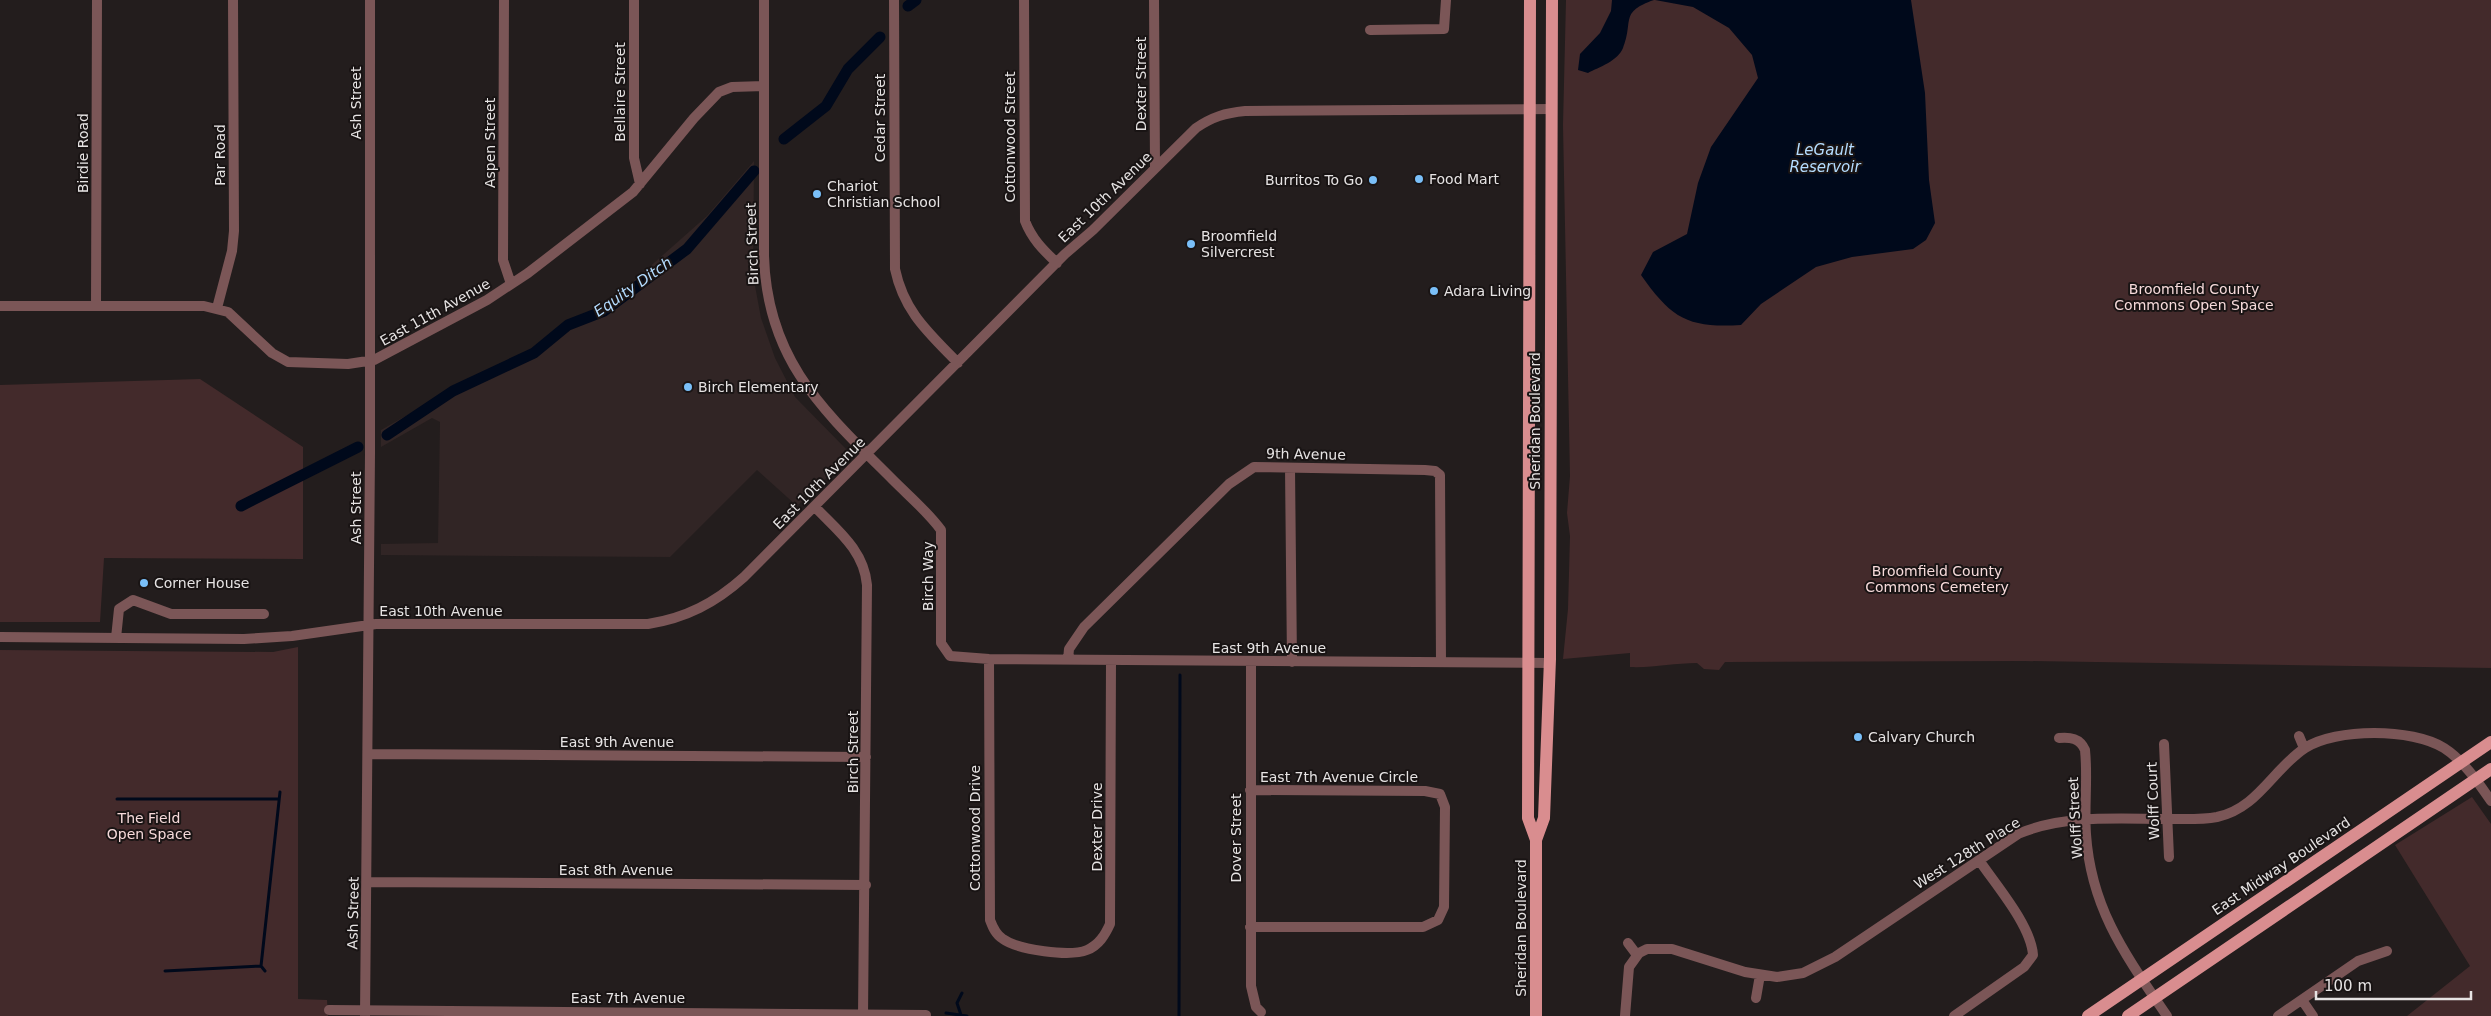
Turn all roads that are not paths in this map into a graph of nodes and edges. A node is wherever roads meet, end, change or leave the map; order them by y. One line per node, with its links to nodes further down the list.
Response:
1 (97, 0): 22 (street, Birdie Road)
2 (233, 0): 23 (street, Par Road)
3 (370, 0): 24 (street, Ash Street)
4 (504, 0): 20 (street, Aspen Street)
5 (634, 0): 18 (street, Bellaire Street)
6 (764, 0): 14 (street, Birch Street)
7 (894, 0): 25 (street, Cedar Street)
8 (1024, 0): 19 (street, Cottonwood Street)
9 (1154, 0): 17 (street, Dexter Street)
10 (1446, 0): 13 (street)
11 (1530, 0): 15 (main road, Sheridan Boulevard)
12 (1552, 0): 16 (main road, Sheridan Boulevard)
13 (1370, 30)
14 (764, 86): 18 (street, East 11th Avenue); 26 (street, Birch Street)
15 (1529, 110): 16 (street, East 10th Avenue); 17 (street, East 10th Avenue); 39 (main road, Sheridan Boulevard)
16 (1550, 110): 40 (main road, Sheridan Boulevard)
17 (1155, 167): 19 (street, East 10th Avenue)
18 (640, 184): 20 (street, East 11th Avenue)
19 (1057, 262): 25 (street, East 10th Avenue)
20 (511, 284): 24 (street, East 11th Avenue)
21 (0, 306): 22 (street, East 11th Avenue)
22 (96, 306): 23 (street, East 11th Avenue)
23 (217, 308): 24 (street, East 11th Avenue)
24 (370, 360): 30 (street, Ash Street)
25 (958, 363): 26 (street, East 10th Avenue)
26 (868, 454): 28 (street, East 10th Avenue); 33 (street, Birch Way)
27 (1290, 468): 34 (street, 9th Avenue); 37 (street); 38 (street, 9th Avenue)
28 (815, 507): 30 (street, East 10th Avenue); 47 (street, Birch Street)
29 (264, 614): 32 (street)
30 (369, 625): 32 (street, East 10th Avenue); 46 (street, Ash Street)
31 (0, 637): 32 (street, East 10th Avenue)
32 (116, 638)
33 (988, 659): 34 (street, East 9th Avenue); 62 (street, Cottonwood Drive)
34 (1068, 660): 35 (street, East 9th Avenue)
35 (1111, 660): 36 (street, East 9th Avenue); 62 (street, Dexter Drive)
36 (1250, 661): 37 (street, East 9th Avenue); 51 (street, Dover Street)
37 (1292, 662): 38 (street, East 9th Avenue)
38 (1441, 662): 39 (street, East 9th Avenue)
39 (1528, 663): 40 (street, East 9th Avenue); 55 (main road, Sheridan Boulevard)
40 (1550, 663): 55 (main road, Sheridan Boulevard)
41 (2299, 736): 45 (street)
42 (2059, 738): 54 (street, Wolff Street)
43 (2491, 742): 48 (main road, East Midway Boulevard)
44 (2164, 744): 53 (street, Wolff Court)
45 (2304, 748): 48 (street, West 128th Place); 53 (street, West 128th Place)
46 (368, 754): 47 (street, East 9th Avenue); 58 (street, Ash Street)
47 (866, 757): 59 (street, Birch Street)
48 (2460, 763): 50 (street, West 128th Place); 66 (main road, East Midway Boulevard)
49 (2491, 769): 50 (main road)
50 (2476, 779): 52 (street, West 128th Place); 68 (main road)
51 (1250, 790): 60 (street, Dover Street); 60 (street, East 7th Avenue Circle)
52 (2491, 801)
53 (2167, 819): 54 (street, West 128th Place); 56 (street, Wolff Court)
54 (2086, 820): 57 (street, West 128th Place); 66 (street, Wolff Street)
55 (1536, 840): 75 (main road, Sheridan Boulevard)
56 (2169, 857)
57 (1979, 860): 65 (street, West 128th Place); 77 (street)
58 (367, 882): 59 (street, East 8th Avenue); 72 (street, Ash Street)
59 (866, 885): 73 (street, Birch Street)
60 (1250, 927): 71 (street, Dover Street)
61 (1628, 943): 64 (street)
62 (1053, 951)
63 (2387, 951): 69 (street)
64 (1637, 955): 65 (street, West 128th Place); 76 (street)
65 (1760, 975): 67 (street)
66 (2142, 979): 68 (street, Wolff Street); 78 (main road, East Midway Boulevard)
67 (1756, 998)
68 (2154, 998): 79 (main road); 80 (street, Wolff Street)
69 (2302, 1000): 81 (street); 82 (street)
70 (329, 1010): 72 (street, East 7th Avenue)
71 (1261, 1012)
72 (365, 1013): 73 (street, East 7th Avenue)
73 (863, 1015): 74 (street, East 7th Avenue)
74 (926, 1015)
75 (1536, 1016)
76 (1625, 1016)
77 (1954, 1016)
78 (2088, 1016)
79 (2128, 1016)
80 (2167, 1016)
81 (2278, 1016)
82 (2313, 1016)

